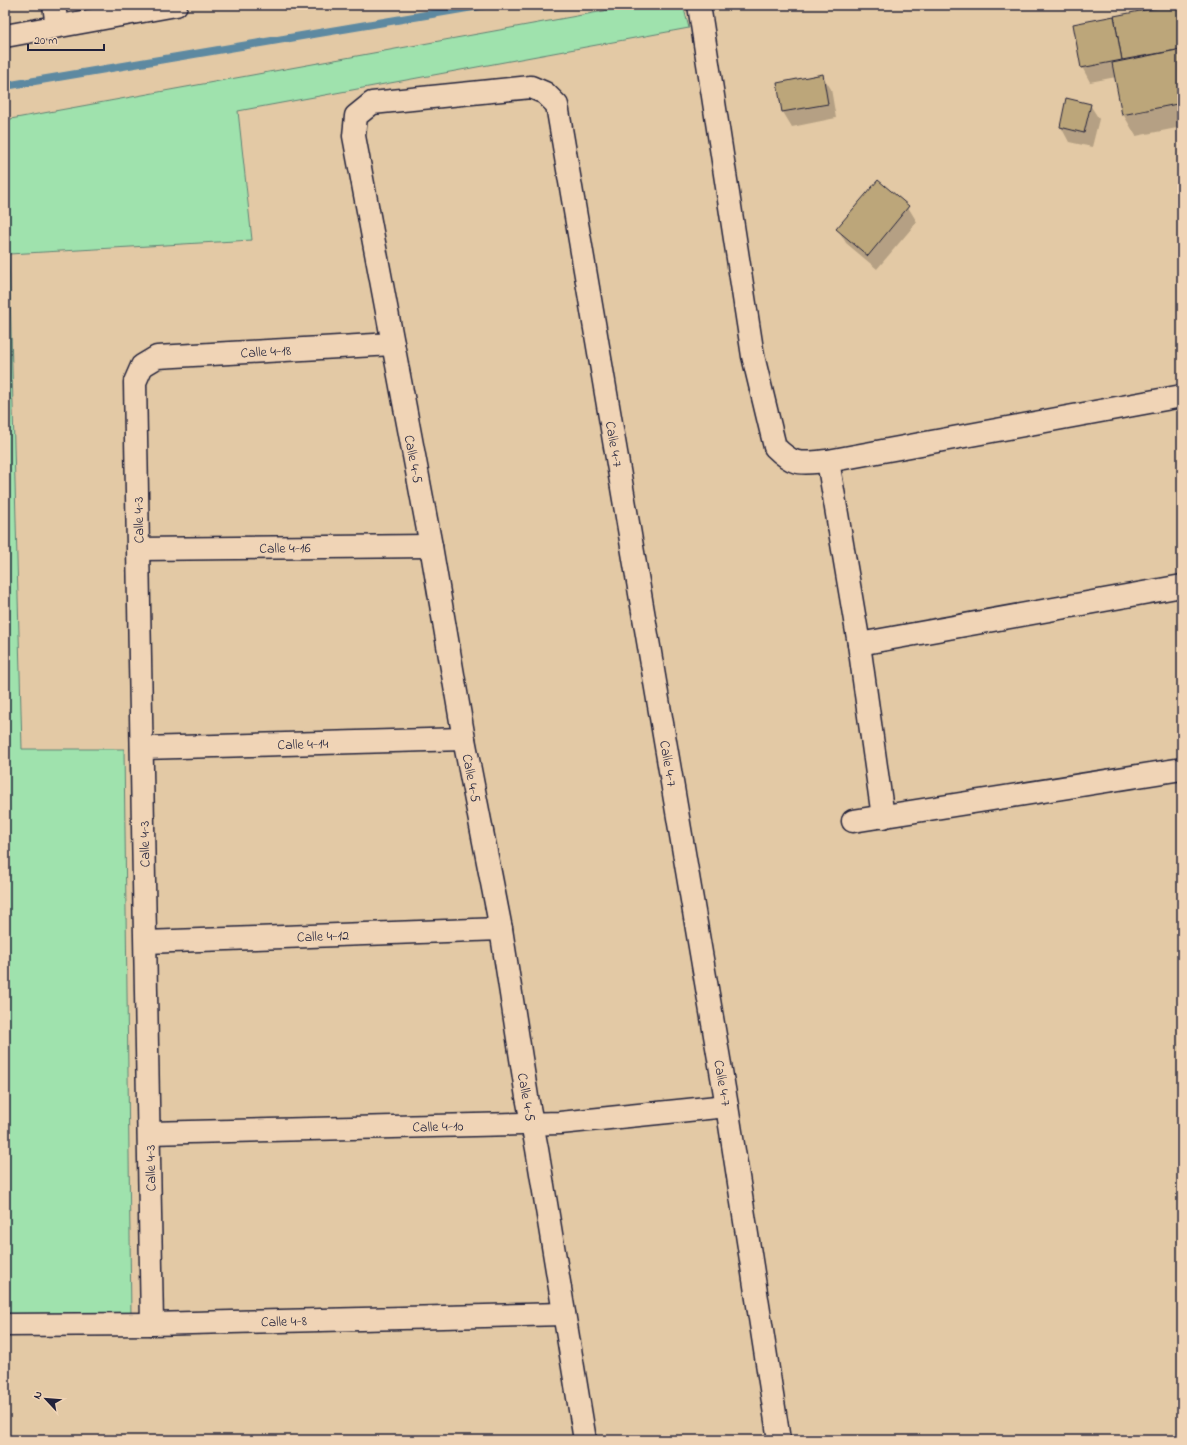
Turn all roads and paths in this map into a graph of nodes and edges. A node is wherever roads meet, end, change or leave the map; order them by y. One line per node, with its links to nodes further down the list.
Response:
1 (176, 5): 3 (street)
2 (699, 5): 9 (street)
3 (56, 15): 4 (street)
4 (5, 36)
5 (545, 93): 6 (street, Calle 4-5); 21 (street, Calle 4-7)
6 (393, 344): 7 (street, Calle 4-18); 10 (street, Calle 4-5)
7 (142, 366): 11 (street, Calle 4-3)
8 (1182, 396): 9 (street)
9 (828, 461): 13 (street)
10 (431, 546): 11 (street, Calle 4-16); 14 (street, Calle 4-5)
11 (139, 550): 15 (street, Calle 4-3)
12 (1182, 586): 13 (street)
13 (859, 644): 17 (street)
14 (464, 739): 15 (street, Calle 4-14); 19 (street, Calle 4-5)
15 (142, 748): 20 (street, Calle 4-3)
16 (1182, 769): 17 (street)
17 (883, 817): 18 (street)
18 (853, 822)
19 (501, 929): 20 (street, Calle 4-12); 22 (street, Calle 4-5)
20 (146, 942): 23 (street, Calle 4-3)
21 (727, 1106): 22 (street, Calle 4-10); 28 (street, Calle 4-7)
22 (532, 1123): 23 (street, Calle 4-10); 24 (street, Calle 4-5)
23 (149, 1133): 25 (street, Calle 4-3)
24 (564, 1314): 25 (street, Calle 4-8); 27 (street, Calle 4-5)
25 (152, 1324): 26 (street, Calle 4-8)
26 (5, 1325)
27 (584, 1440)
28 (779, 1440)

